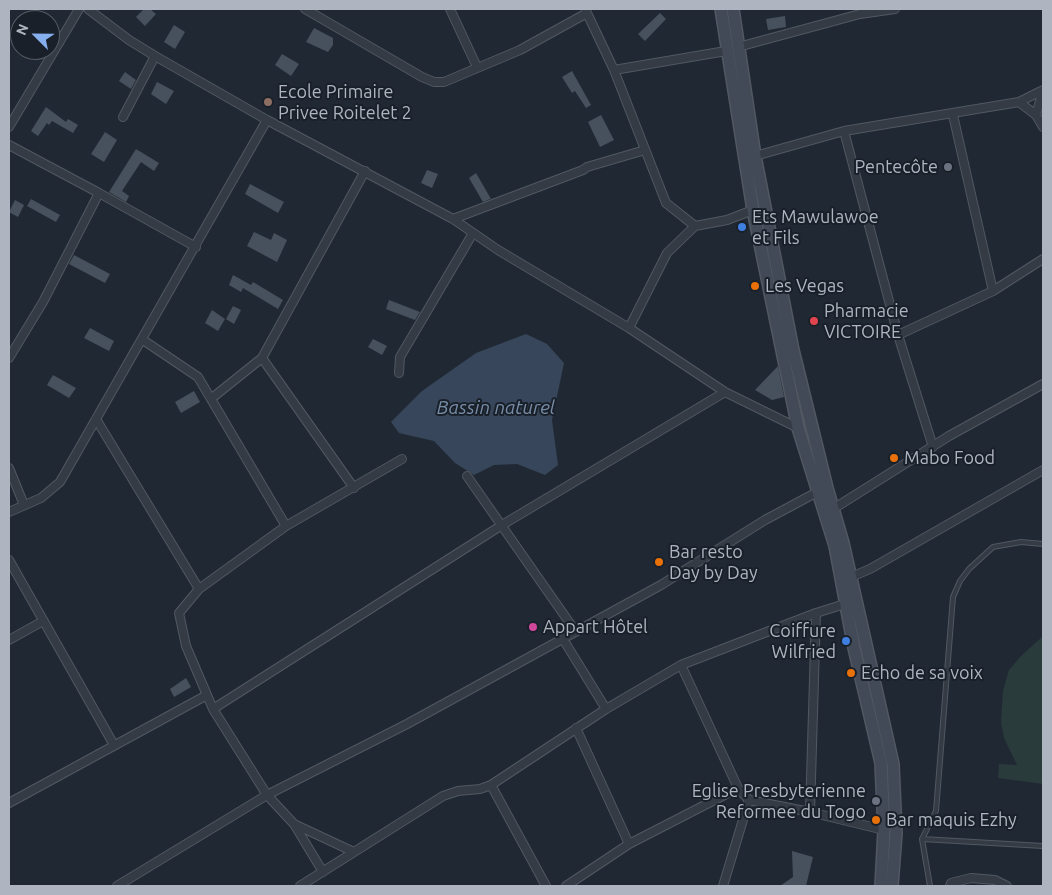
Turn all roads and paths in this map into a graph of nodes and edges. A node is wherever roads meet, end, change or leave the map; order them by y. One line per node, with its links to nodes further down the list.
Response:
1 (79, 9): 21 (street)
2 (88, 9): 12 (street)
3 (305, 9): 13 (street)
4 (450, 9): 13 (street)
5 (721, 9): 11 (main road)
6 (733, 9): 10 (main road)
7 (895, 9): 9 (street)
8 (586, 11): 13 (street); 14 (street)
9 (859, 11): 10 (street)
10 (738, 46): 26 (main road)
11 (726, 51): 14 (street); 29 (main road)
12 (155, 56): 19 (street); 20 (street)
13 (477, 67)
14 (614, 70): 25 (street)
15 (1042, 90): 16 (street); 18 (street)
16 (1019, 102): 17 (street); 18 (street)
17 (953, 115): 23 (street); 35 (street)
18 (1036, 115): 22 (street)
19 (124, 116)
20 (268, 120): 27 (street); 33 (street)
21 (9, 127)
22 (1043, 127)
23 (844, 132): 26 (street); 37 (street)
24 (9, 145): 28 (street)
25 (645, 150): 30 (street); 31 (street)
26 (755, 156): 53 (main road)
27 (365, 171): 30 (street); 40 (street)
28 (99, 193): 33 (street); 39 (street)
29 (753, 210): 31 (street); 46 (main road)
30 (453, 219): 32 (street)
31 (695, 226): 36 (street)
32 (473, 233): 36 (street); 41 (street)
33 (196, 247): 38 (street)
34 (1043, 259): 35 (street)
35 (993, 291): 37 (street)
36 (629, 328): 43 (street)
37 (898, 335): 47 (street)
38 (143, 340): 44 (street); 45 (street)
39 (9, 358)
40 (262, 358): 44 (street); 52 (street)
41 (399, 373)
42 (1043, 384): 47 (street)
43 (725, 392): 46 (street); 57 (street)
44 (212, 398): 58 (street)
45 (96, 419): 54 (street); 62 (street)
46 (798, 428): 53 (main road)
47 (933, 447): 55 (street)
48 (402, 459): 52 (street)
49 (9, 468): 54 (street)
50 (1043, 470): 61 (street)
51 (467, 476): 57 (street)
52 (354, 488): 58 (street)
53 (822, 490): 55 (main road); 63 (main road); 66 (street)
54 (24, 505): 56 (street)
55 (833, 508): 61 (main road)
56 (9, 512)
57 (502, 525): 66 (street); 71 (street)
58 (286, 526): 62 (street)
59 (1043, 544): 83 (lane)
60 (9, 560): 65 (street)
61 (851, 577): 94 (main road)
62 (199, 589): 70 (street)
63 (848, 603): 64 (street); 82 (main road)
64 (816, 612): 69 (street); 80 (street)
65 (43, 621): 68 (street); 74 (street)
66 (576, 632): 67 (street)
67 (563, 639): 72 (street); 77 (street)
68 (9, 640)
69 (681, 665): 72 (street); 76 (street)
70 (207, 695): 71 (street); 74 (street)
71 (213, 709): 77 (street)
72 (606, 709): 73 (street)
73 (576, 728): 75 (street); 84 (street)
74 (114, 745): 79 (street)
75 (491, 785): 86 (street); 90 (street)
76 (738, 788): 78 (street); 84 (street)
77 (267, 795): 81 (street); 88 (street)
78 (749, 800): 80 (street); 92 (street)
79 (9, 804)
80 (810, 812): 82 (street)
81 (294, 824): 86 (street); 87 (street)
82 (884, 830): 93 (main road)
83 (922, 839): 85 (lane); 95 (lane)
84 (629, 844): 91 (street)
85 (1043, 846)
86 (354, 852): 87 (street)
87 (323, 872): 89 (street)
88 (117, 886)
89 (300, 886)
90 (546, 886)
91 (566, 886)
92 (723, 886)
93 (881, 886)
94 (892, 886)
95 (930, 886)
96 (950, 886): 97 (street)
97 (1007, 886)

